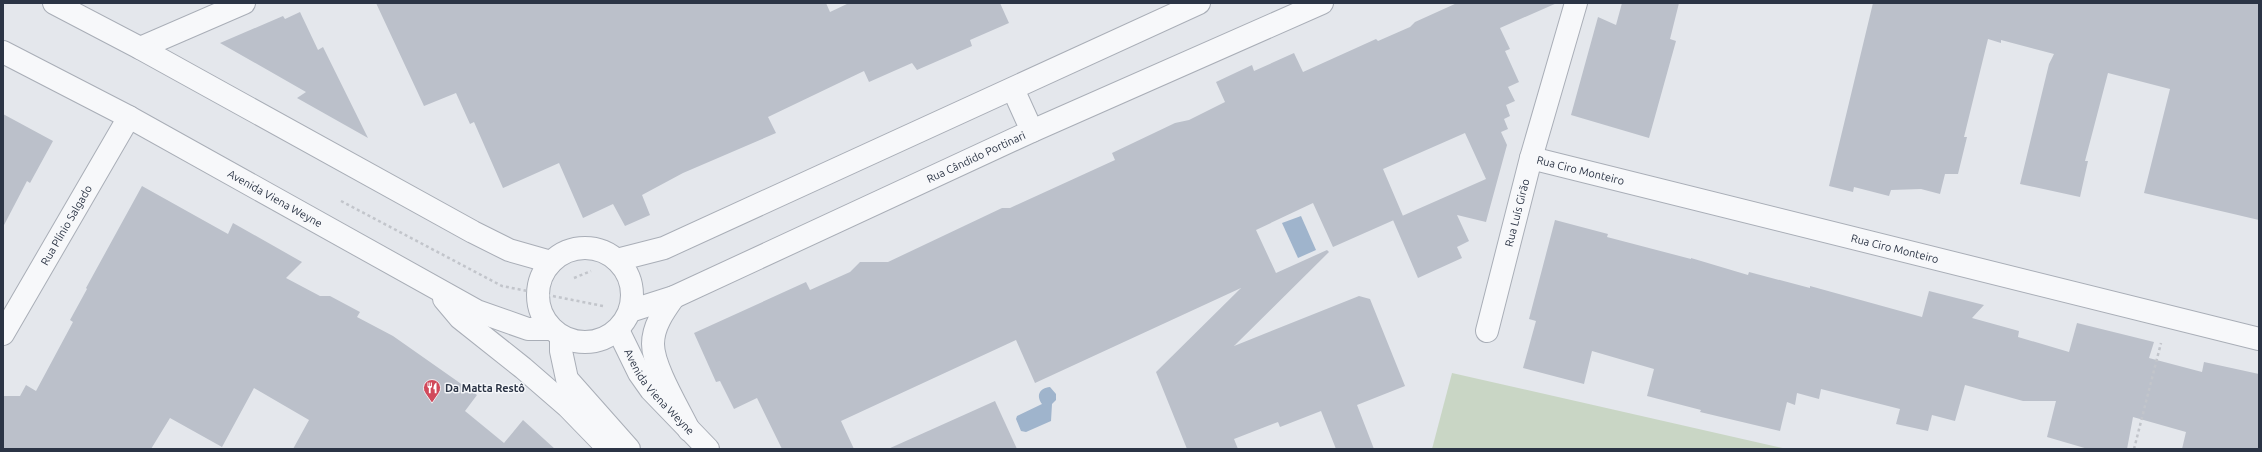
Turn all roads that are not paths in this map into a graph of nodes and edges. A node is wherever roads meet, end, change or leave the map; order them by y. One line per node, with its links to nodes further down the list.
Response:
1 (54, 3): 6 (street)
2 (244, 3): 6 (street)
3 (1199, 3): 8 (street)
4 (1322, 3): 10 (street, Rua Cândido Portinari)
5 (1576, 3): 11 (street, Rua Luís Girão)
6 (140, 48): 13 (street)
7 (3, 52): 9 (street, Avenida Viena Weyne)
8 (1013, 89): 10 (street); 12 (street)
9 (129, 117): 14 (street, Avenida Viena Weyne); 20 (street, Rua Plínio Salgado)
10 (1032, 131): 15 (street, Rua Cândido Portinari)
11 (1531, 158): 18 (street, Rua Luís Girão); 21 (street, Rua Ciro Monteiro)
12 (617, 260): 13 (street); 16 (street)
13 (551, 262): 19 (street)
14 (436, 288): 19 (street, Avenida Viena Weyne); 23 (street)
15 (674, 297): 16 (street, Rua Cândido Portinari); 22 (street)
16 (630, 311): 17 (street)
17 (618, 330): 19 (street, Avenida Viena Weyne); 22 (street, Avenida Viena Weyne)
18 (1487, 331)
19 (556, 333): 24 (street)
20 (3, 334)
21 (2259, 339)
22 (689, 430): 25 (street, Avenida Viena Weyne)
23 (614, 449)
24 (629, 449)
25 (708, 449)

